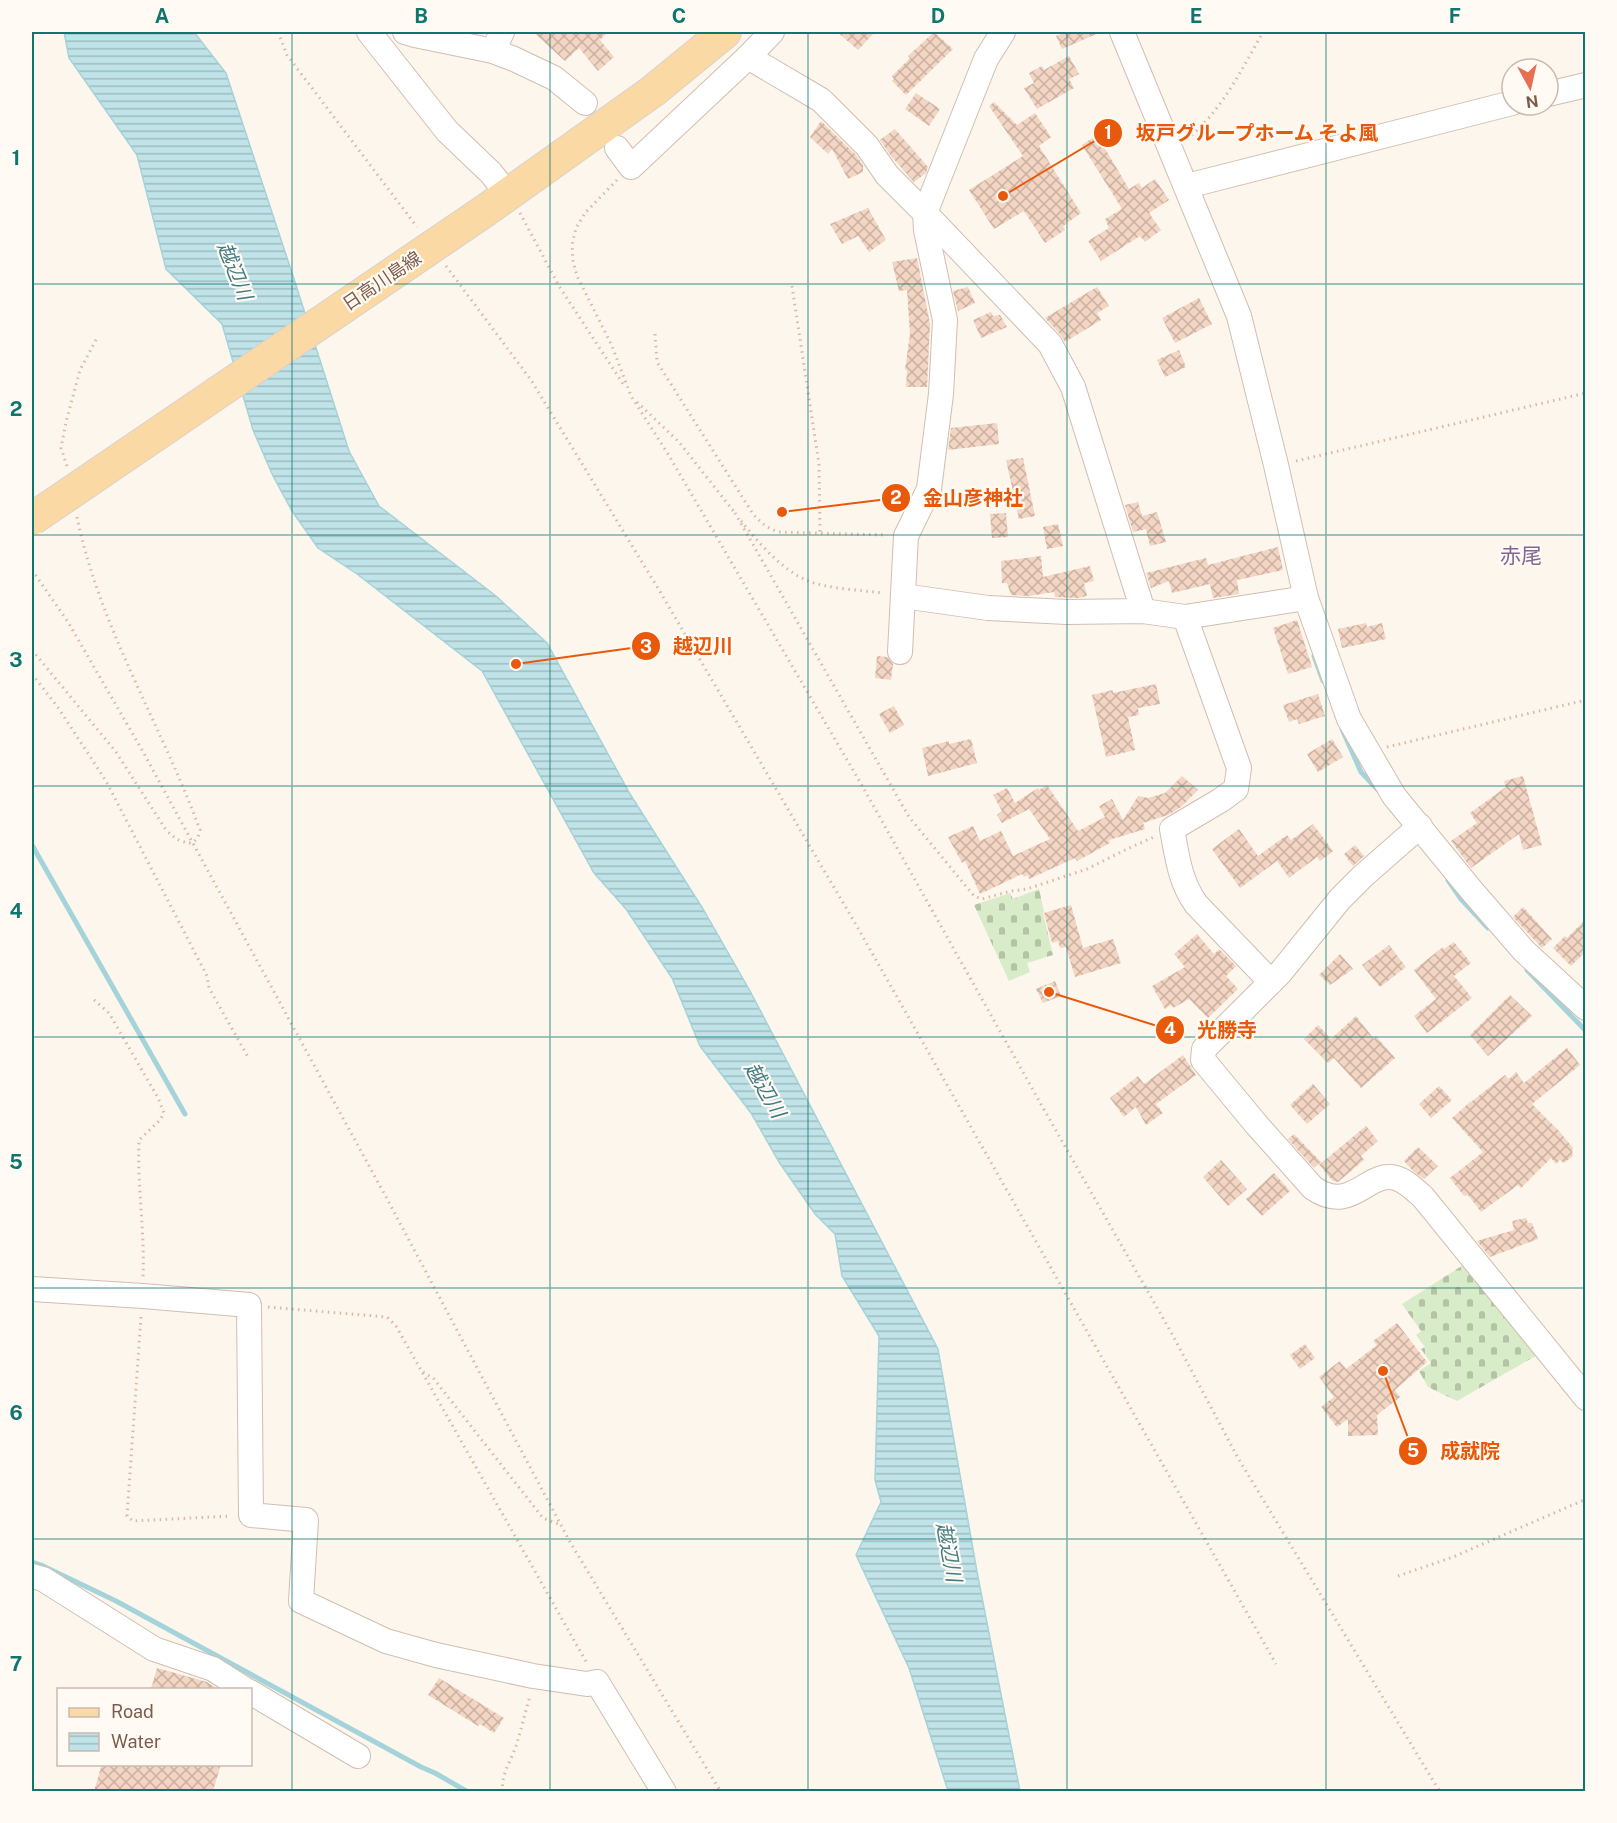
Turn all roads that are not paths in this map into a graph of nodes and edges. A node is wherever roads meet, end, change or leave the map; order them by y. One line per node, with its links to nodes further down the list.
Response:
1 (369, 32): 15 (street)
2 (405, 32): 7 (street)
3 (724, 32): 15 (main road, 日高川島線)
4 (772, 32): 8 (street)
5 (1003, 32): 16 (street)
6 (1122, 32): 14 (street)
7 (498, 41): 11 (street)
8 (748, 57): 13 (street); 16 (street)
9 (1586, 85): 10 (street)
10 (1560, 91)
11 (585, 103)
12 (1500, 106): 14 (street)
13 (624, 158)
14 (1187, 186): 19 (street)
15 (497, 202): 17 (main road, 日高川島線, bridge)
16 (926, 213): 18 (street); 20 (street)
17 (32, 519)
18 (903, 596): 20 (street); 22 (street)
19 (1306, 598): 21 (street); 23 (street)
20 (1143, 611): 21 (street)
21 (1185, 617): 24 (street)
22 (900, 652)
23 (1415, 830): 24 (street); 25 (street)
24 (1271, 982): 27 (street)
25 (1586, 1008)
26 (32, 1289): 32 (street)
27 (1586, 1398)
28 (32, 1576): 29 (street)
29 (244, 1688)
30 (252, 1693): 31 (street)
31 (358, 1756)
32 (664, 1791)

